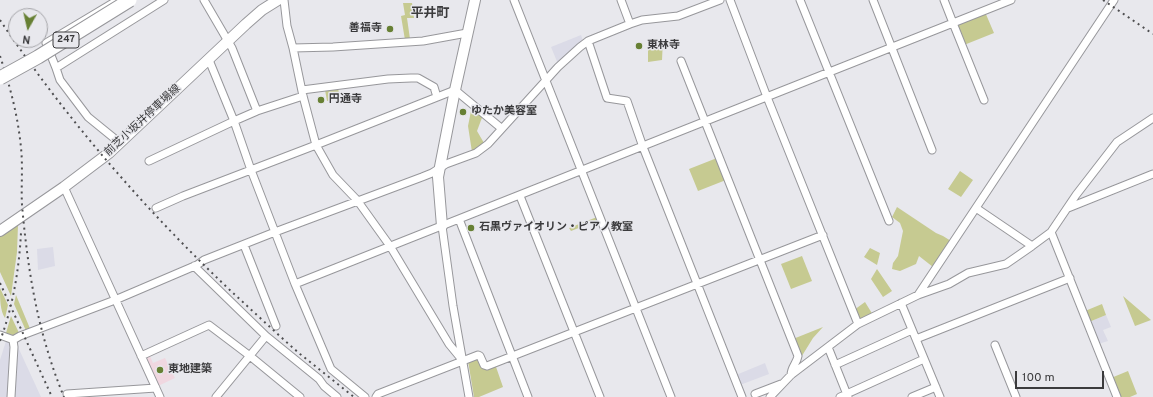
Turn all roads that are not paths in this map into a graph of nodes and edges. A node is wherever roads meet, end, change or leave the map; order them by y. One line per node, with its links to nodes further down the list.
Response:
1 (118, 0): 26 (street)
2 (130, 0): 28 (highway, 247, bridge)
3 (164, 0): 26 (street)
4 (204, 0): 21 (street)
5 (278, 0): 21 (main road, 前芝小坂井停車場線)
6 (284, 0): 22 (street)
7 (475, 0): 19 (main road)
8 (514, 0): 29 (street)
9 (621, 0): 18 (street)
10 (720, 0): 18 (street)
11 (730, 0): 32 (street)
12 (800, 0): 27 (street)
13 (873, 0): 23 (street)
14 (944, 0): 17 (street)
15 (1011, 0): 17 (street)
16 (1114, 0): 53 (street)
17 (953, 23): 23 (street); 34 (street)
18 (630, 24): 20 (street)
19 (467, 33): 22 (street); 30 (main road)
20 (588, 41): 29 (street); 42 (street)
21 (228, 42): 24 (main road, 前芝小坂井停車場線); 35 (street)
22 (293, 48): 31 (street)
23 (892, 48): 27 (street); 43 (street)
24 (209, 60): 37 (street); 40 (main road, 前芝小坂井停車場線)
25 (681, 61): 38 (street)
26 (56, 68): 40 (street)
27 (830, 72): 32 (street); 56 (street)
28 (0, 78)
29 (545, 81): 39 (street); 47 (street)
30 (454, 90): 33 (street); 39 (street); 45 (main road)
31 (302, 94): 33 (street); 35 (street); 41 (street)
32 (767, 97): 38 (street); 61 (street)
33 (437, 98): 41 (street)
34 (984, 100)
35 (257, 111): 37 (street)
36 (1153, 118): 54 (street)
37 (234, 121): 44 (street); 46 (street)
38 (706, 122): 42 (street); 65 (street)
39 (501, 128): 45 (street)
40 (120, 143): 49 (main road, 前芝小坂井停車場線)
41 (316, 145): 46 (street); 51 (street)
42 (643, 147): 47 (street); 68 (street)
43 (932, 150)
44 (150, 161)
45 (439, 168): 51 (street); 57 (main road)
46 (251, 170): 52 (street); 59 (street)
47 (581, 170): 50 (street); 73 (street)
48 (1153, 174): 54 (street)
49 (64, 187): 58 (main road, 前芝小坂井停車場線); 71 (street)
50 (520, 196): 55 (street); 77 (street)
51 (357, 200): 59 (street); 63 (street)
52 (156, 208)
53 (976, 208): 64 (street); 70 (street)
54 (1067, 208): 60 (street)
55 (458, 219): 57 (street); 86 (street)
56 (889, 221)
57 (442, 226): 63 (street); 88 (street)
58 (0, 231)
59 (275, 232): 62 (street); 69 (street)
60 (1051, 232): 64 (street); 67 (street)
61 (823, 235): 65 (street); 74 (street)
62 (244, 245): 66 (street); 75 (street)
63 (390, 246): 69 (street); 88 (street)
64 (1032, 246): 70 (street)
65 (760, 259): 68 (street); 90 (street)
66 (194, 266): 71 (street); 79 (street)
67 (1070, 278): 80 (street); 115 (street)
68 (698, 283): 73 (street); 108 (street)
69 (295, 284): 102 (street)
70 (918, 295): 72 (street)
71 (115, 300): 81 (street); 84 (street)
72 (901, 303): 74 (street); 76 (street)
73 (636, 308): 77 (street); 107 (street)
74 (858, 324): 83 (street)
75 (276, 326)
76 (912, 330): 80 (street); 89 (street)
77 (574, 332): 86 (street); 106 (street)
78 (0, 335): 81 (street)
79 (266, 336): 85 (street); 101 (street)
80 (916, 339): 87 (street)
81 (13, 340): 97 (street)
82 (995, 346): 114 (street)
83 (828, 347): 89 (street); 90 (street)
84 (141, 356): 85 (street); 93 (street)
85 (250, 356): 99 (street); 100 (street)
86 (512, 356): 88 (street); 105 (street)
87 (924, 359): 92 (street); 95 (street)
88 (463, 361): 103 (street); 104 (street)
89 (835, 365): 95 (street)
90 (791, 375): 91 (street)
91 (784, 383): 96 (street); 110 (street)
92 (936, 387): 112 (street); 113 (street)
93 (156, 388): 94 (street); 98 (street)
94 (67, 394)
95 (848, 395): 111 (street)
96 (756, 396): 109 (street)
97 (11, 397)
98 (160, 397)
99 (216, 397)
100 (300, 397)
101 (337, 397)
102 (365, 397)
103 (376, 397)
104 (469, 397)
105 (528, 397)
106 (600, 397)
107 (670, 397)
108 (742, 397)
109 (747, 397)
110 (770, 397)
111 (840, 397)
112 (912, 397)
113 (940, 397)
114 (1016, 397)
115 (1117, 397)

